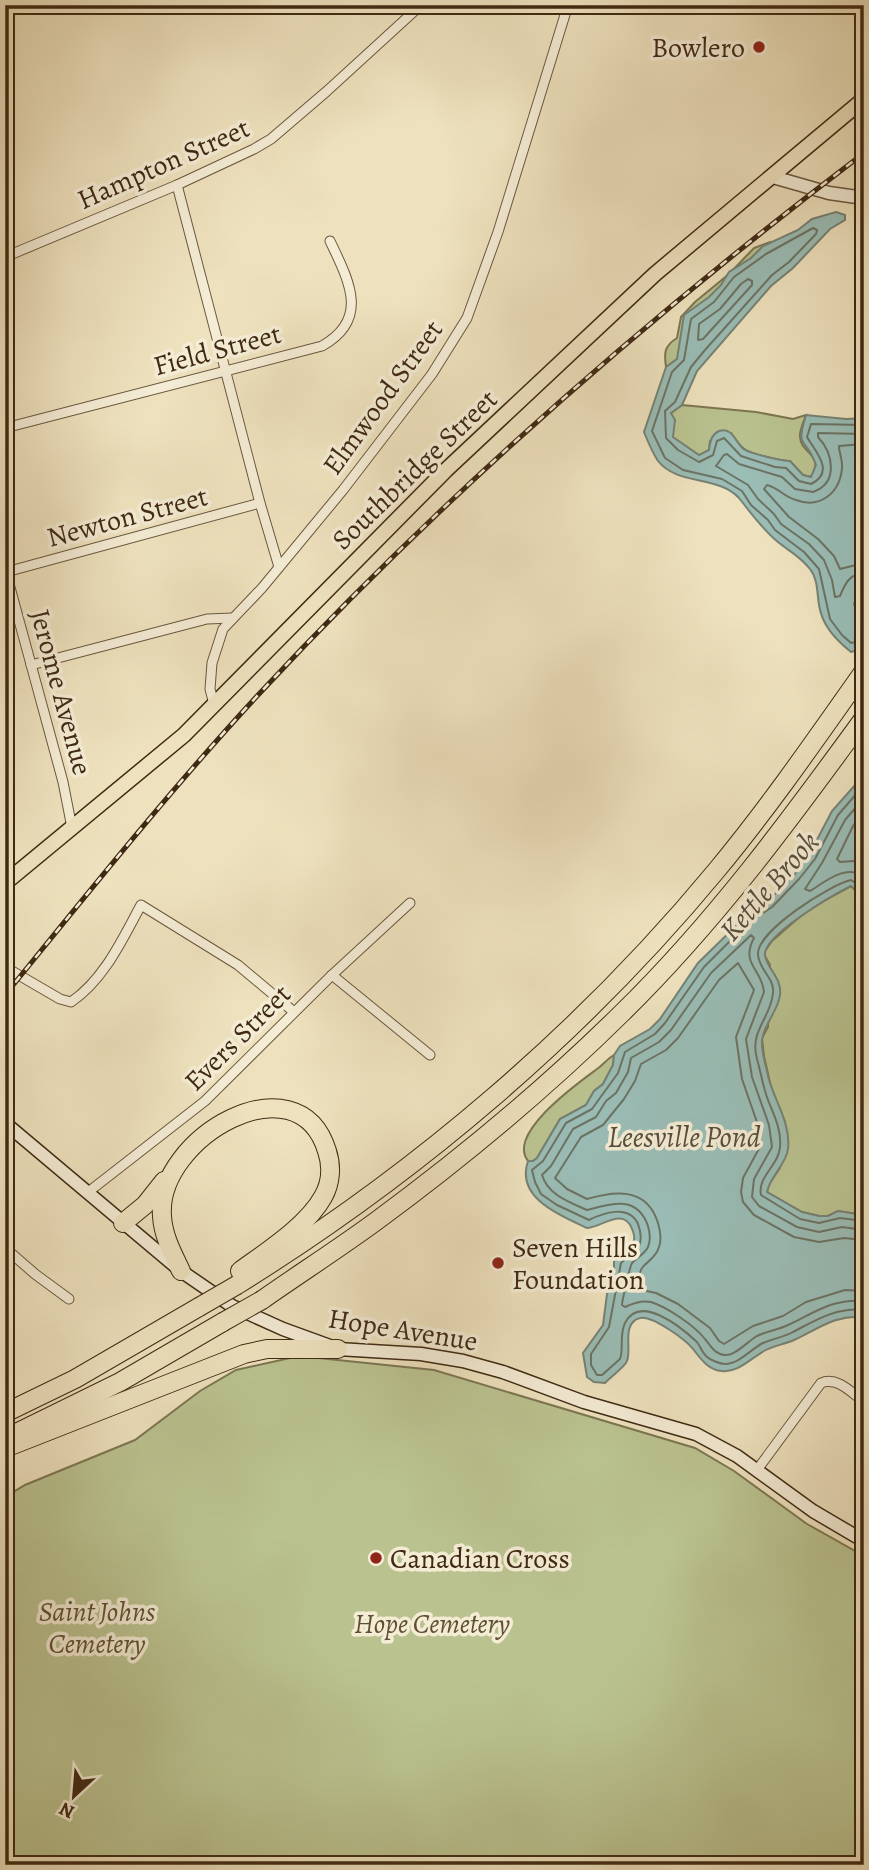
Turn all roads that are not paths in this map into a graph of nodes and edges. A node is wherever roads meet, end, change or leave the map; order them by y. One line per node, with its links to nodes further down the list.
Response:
1 (421, 5): 5 (street, Hampton Street)
2 (568, 5): 12 (street, Elmwood Street)
3 (864, 99): 4 (main road, Southbridge Street)
4 (774, 177): 6 (main road); 17 (main road, Southbridge Street)
5 (177, 185): 8 (street, Hampton Street); 9 (street)
6 (864, 198)
7 (330, 241): 9 (street, Field Street)
8 (5, 257)
9 (226, 369): 10 (street, Field Street); 11 (street)
10 (5, 428)
11 (260, 503): 12 (street); 13 (street, Newton Street)
12 (279, 567): 14 (street, Elmwood Street)
13 (6, 571): 15 (street, Jerome Avenue)
14 (232, 618): 15 (street); 17 (street, Elmwood Street)
15 (31, 665): 19 (street, Jerome Avenue)
16 (864, 670): 32 (highway)
17 (214, 704): 19 (main road, Southbridge Street)
18 (864, 718): 37 (highway, bridge)
19 (72, 828): 20 (main road, Southbridge Street)
20 (5, 883)
21 (410, 903): 23 (street, Evers Street)
22 (5, 967): 24 (street)
23 (332, 975): 24 (street, Evers Street); 25 (street)
24 (294, 1012): 28 (street, Evers Street)
25 (430, 1055)
26 (5, 1123): 28 (main road, Hope Avenue)
27 (178, 1164): 29 (highway); 31 (highway); 32 (highway)
28 (87, 1193): 29 (main road, Hope Avenue)
29 (123, 1223): 31 (main road, Hope Avenue)
30 (5, 1248): 33 (street)
31 (181, 1271): 34 (main road, Hope Avenue)
32 (233, 1282): 36 (highway, bridge)
33 (69, 1299)
34 (338, 1349): 38 (highway); 39 (main road, Hope Avenue)
35 (864, 1402): 39 (street)
36 (5, 1413)
37 (5, 1439)
38 (5, 1448)
39 (757, 1470): 40 (main road, Hope Avenue)
40 (864, 1541)

